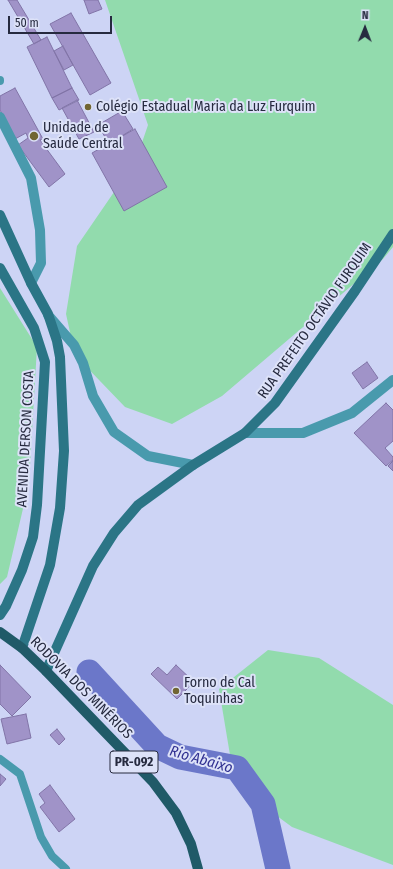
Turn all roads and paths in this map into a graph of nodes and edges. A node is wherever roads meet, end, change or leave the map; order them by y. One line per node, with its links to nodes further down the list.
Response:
1 (0, 117): 5 (street)
2 (0, 215): 5 (main road)
3 (393, 234): 8 (main road, RUA PREFEITO OCTÁVIO FURQUIM)
4 (0, 268): 10 (main road, AVENIDA DERSON COSTA)
5 (31, 283): 6 (main road)
6 (48, 314): 9 (street); 12 (main road)
7 (393, 380): 8 (street)
8 (245, 433): 9 (main road, RUA PREFEITO OCTÁVIO FURQUIM)
9 (193, 465): 13 (main road, RUA PREFEITO OCTÁVIO FURQUIM)
10 (0, 615)
11 (0, 632): 12 (main road, RODOVIA DOS MINÉRIOS / PR-092)
12 (22, 648): 13 (main road, RODOVIA DOS MINÉRIOS / PR-092)
13 (46, 671): 16 (main road, RODOVIA DOS MINÉRIOS / PR-092)
14 (0, 759): 15 (lane)
15 (66, 869)
16 (198, 869)

